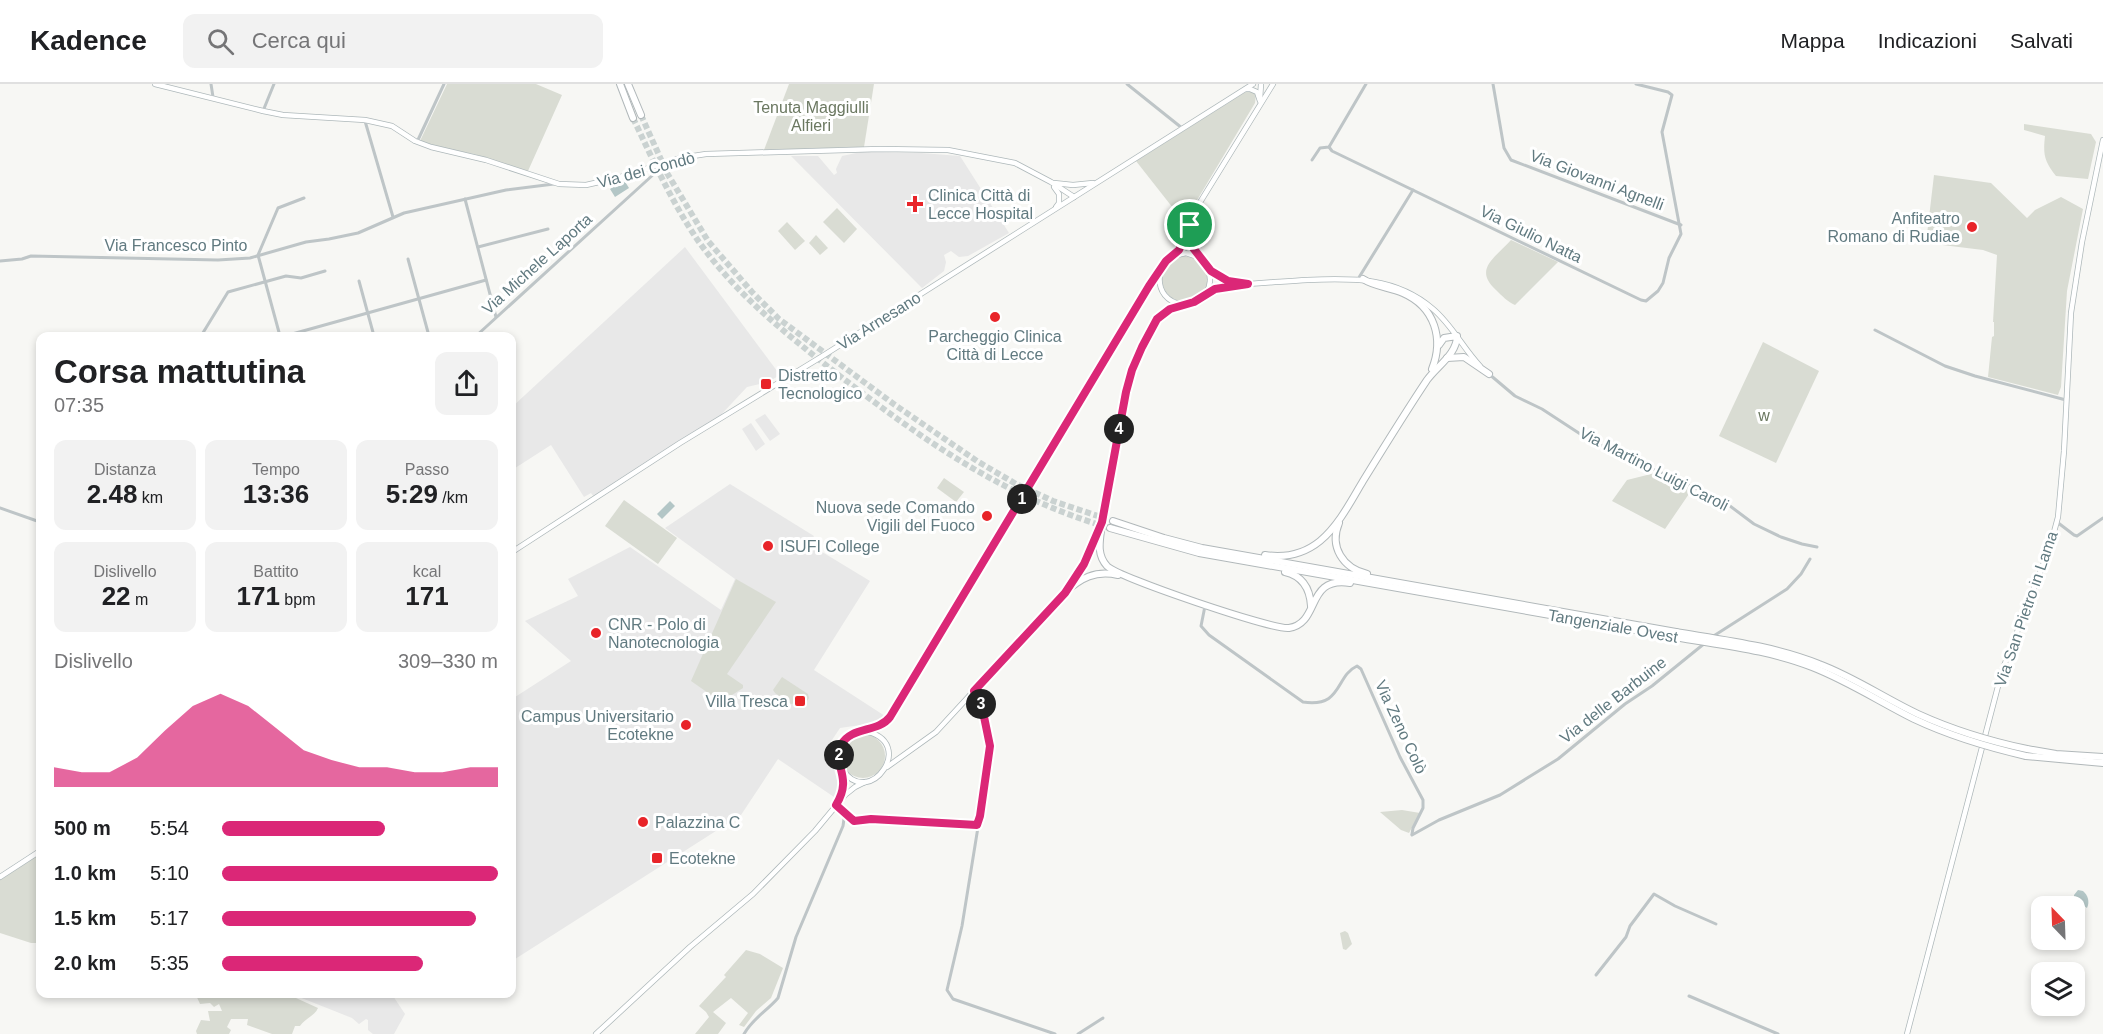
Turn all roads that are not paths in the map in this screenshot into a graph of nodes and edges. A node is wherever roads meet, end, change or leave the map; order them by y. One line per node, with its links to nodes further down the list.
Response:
1 (155, 84): 15 (main road, Via dei Condò)
2 (210, 84): 15 (street)
3 (274, 84): 17 (street)
4 (444, 84): 23 (street)
5 (620, 84): 19 (highway)
6 (628, 84): 18 (highway)
7 (1127, 84): 21 (street)
8 (1253, 84): 14 (main road, Via Arnesano)
9 (1261, 84): 16 (main road)
10 (1366, 84): 24 (street)
11 (1493, 84): 37 (street, Via Giovanni Agnelli)
12 (1636, 84): 37 (street)
13 (1270, 86): 16 (main road)
14 (1246, 89): 16 (main road); 21 (main road, Via Arnesano)
15 (213, 99): 17 (main road, Via dei Condò)
16 (1259, 103): 36 (main road)
17 (263, 111): 20 (main road, Via dei Condò)
18 (641, 115)
19 (633, 118)
20 (365, 120): 23 (main road, Via dei Condò); 35 (street)
21 (1182, 129): 28 (main road, Via Arnesano)
22 (2103, 140): 70 (main road, Via San Pietro in Lama)
23 (417, 142): 29 (main road, Via dei Condò)
24 (1329, 147): 25 (street); 30 (street, Via Giulio Natta)
25 (1312, 160)
26 (668, 162): 27 (main road, Via dei Condò); 29 (main road, Via dei Condò); 57 (street, Via Michele Laporta)
27 (1052, 182): 28 (main road, Via dei Condò); 31 (main road, Via dei Condò); 34 (main road)
28 (1098, 182): 31 (main road, Via Arnesano)
29 (559, 184): 33 (street, Via Francesco Pinto)
30 (1413, 190): 37 (street, Via Giulio Natta); 48 (street)
31 (1074, 197): 34 (main road, Via Arnesano)
32 (304, 198): 40 (street)
33 (465, 199): 35 (street, Via Francesco Pinto); 39 (street)
34 (1054, 210): 79 (main road, Via Arnesano)
35 (393, 218): 40 (street, Via Francesco Pinto)
36 (1190, 225): 41 (main road); 42 (main road)
37 (1681, 225)
38 (548, 229): 39 (street)
39 (478, 247): 49 (street)
40 (258, 255): 44 (street, Via Francesco Pinto); 51 (street)
41 (1174, 256): 42 (main road); 46 (main road)
42 (1200, 258): 45 (main road)
43 (408, 259): 53 (street)
44 (0, 261)
45 (1206, 266): 52 (main road, Via Martino Luigi Caroli); 54 (main road)
46 (1161, 268): 55 (main road); 88 (main road)
47 (325, 271): 51 (street)
48 (1360, 279): 52 (main road, Via Martino Luigi Caroli); 65 (main road, Via Martino Luigi Caroli); 66 (highway)
49 (486, 280): 53 (street); 57 (street)
50 (359, 281): 56 (street)
51 (265, 282): 59 (street); 60 (street)
52 (1248, 284): 54 (main road, Via Martino Luigi Caroli)
53 (419, 299): 56 (street); 63 (street)
54 (1200, 299): 55 (main road)
55 (1187, 304): 75 (main road)
56 (367, 313): 61 (street); 62 (street)
57 (496, 317): 64 (street, Via Michele Laporta)
58 (1875, 330): 70 (street)
59 (203, 332)
60 (279, 332)
61 (299, 332)
62 (373, 332)
63 (428, 332)
64 (480, 332)
65 (1457, 336): 66 (highway); 67 (highway); 68 (main road, Via Martino Luigi Caroli)
66 (1439, 345): 69 (highway)
67 (1442, 362): 68 (highway); 69 (highway)
68 (1489, 374): 77 (street, Via Martino Luigi Caroli)
69 (1429, 378): 72 (highway)
70 (2066, 400): 76 (main road, Via San Pietro in Lama)
71 (0, 508): 74 (street)
72 (1346, 509): 78 (highway); 83 (highway)
73 (2103, 518): 76 (street)
74 (36, 521)
75 (1102, 522): 82 (highway); 84 (main road)
76 (2056, 522): 110 (main road, Via San Pietro in Lama)
77 (1817, 547)
78 (1202, 548): 81 (highway, Tangenziale Ovest); 83 (highway, Tangenziale Ovest)
79 (516, 549)
80 (1810, 559): 98 (street, Via delle Barbuine)
81 (1236, 560): 83 (highway, Tangenziale Ovest); 86 (highway)
82 (1125, 576): 84 (highway); 85 (highway)
83 (1417, 589): 86 (highway); 89 (highway, Tangenziale Ovest, bridge)
84 (1065, 593): 87 (main road)
85 (1205, 605): 86 (highway); 98 (street, Via Zeno Colò)
86 (1311, 607)
87 (974, 691): 93 (main road); 97 (street)
88 (864, 731): 92 (main road); 93 (main road)
89 (2026, 752): 90 (highway, Tangenziale Ovest); 91 (highway, Tangenziale Ovest)
90 (2103, 757)
91 (2103, 762)
92 (840, 766): 94 (main road); 95 (main road)
93 (886, 768): 94 (main road)
94 (867, 781): 95 (main road)
95 (837, 804): 96 (street); 105 (main road)
96 (845, 812): 97 (street); 106 (street)
97 (977, 825): 107 (street)
98 (1412, 835)
99 (36, 854): 100 (main road)
100 (0, 877)
101 (1716, 924): 102 (street)
102 (1596, 975)
103 (1689, 996): 109 (street)
104 (1103, 1018): 108 (street)
105 (596, 1034)
106 (744, 1034)
107 (1055, 1034)
108 (1078, 1034)
109 (1778, 1034)
110 (1906, 1034)

